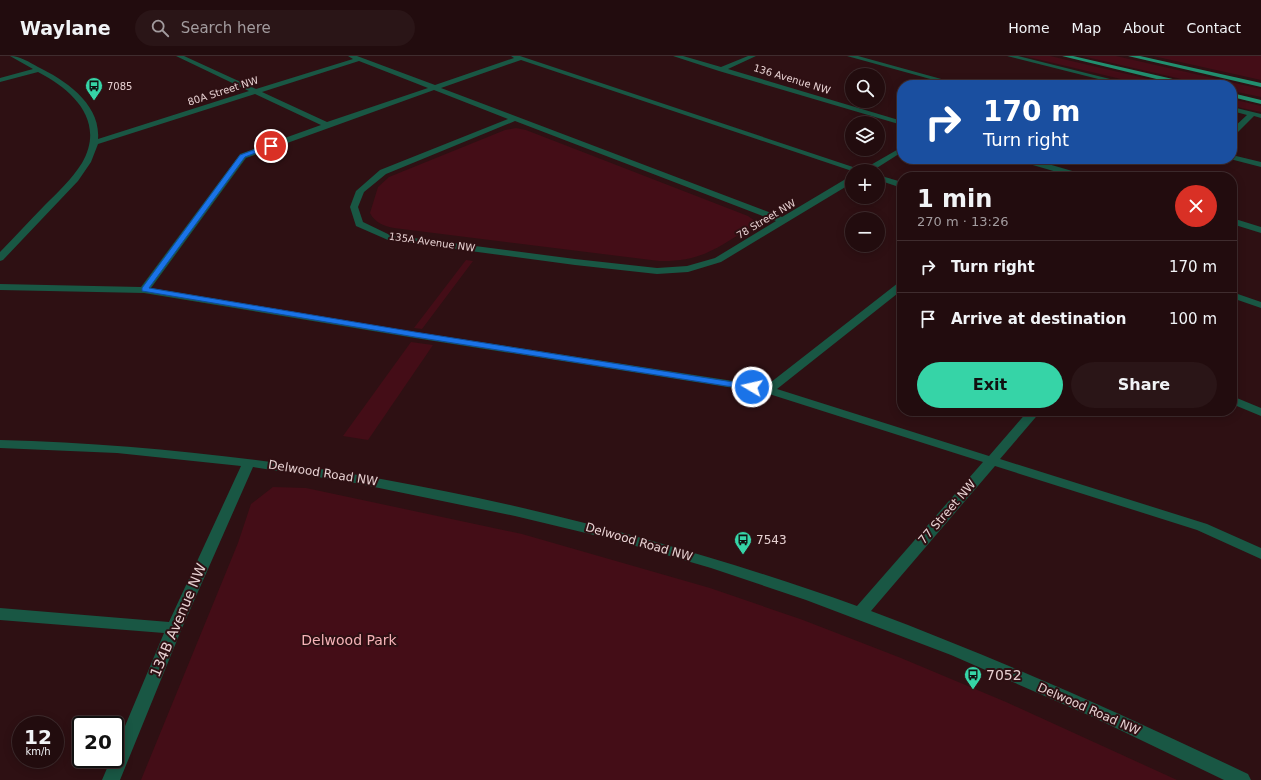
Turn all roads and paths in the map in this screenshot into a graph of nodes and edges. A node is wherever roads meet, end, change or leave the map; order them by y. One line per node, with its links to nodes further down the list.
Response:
1 (13, 56): 12 (street)
2 (179, 56): 20 (street)
3 (350, 56): 11 (street)
4 (676, 56): 13 (street, 136 Avenue NW)
5 (752, 56): 13 (street)
6 (850, 56): 15 (street)
7 (1010, 56): 16 (street)
8 (1065, 56): 17 (main road)
9 (1131, 56): 18 (main road)
10 (518, 57): 19 (street); 36 (street)
11 (359, 59): 19 (street); 20 (street, 80A Street NW)
12 (37, 70): 14 (street); 30 (street)
13 (721, 70): 27 (street, 136 Avenue NW)
14 (0, 80)
15 (941, 80)
16 (1110, 80)
17 (1168, 80)
18 (1261, 85)
19 (434, 88): 26 (street); 28 (street)
20 (256, 91): 28 (street); 30 (street, 80A Street NW)
21 (1237, 96): 22 (main road)
22 (1261, 102)
23 (1237, 110): 24 (street)
24 (1252, 114): 25 (street); 29 (street)
25 (1261, 116)
26 (514, 119): 41 (street); 45 (street, 135A Avenue NW)
27 (897, 122)
28 (327, 125): 48 (street)
29 (1237, 128)
30 (94, 143): 44 (street)
31 (897, 152): 33 (street)
32 (1237, 158): 35 (street)
33 (877, 164)
34 (1039, 164): 37 (street)
35 (1261, 165)
36 (845, 166)
37 (1066, 172)
38 (885, 179): 40 (street)
39 (845, 183): 41 (street, 78 Street NW)
40 (897, 183)
41 (784, 221): 45 (street, 78 Street NW)
42 (1237, 223): 43 (street)
43 (1261, 230)
44 (0, 258)
45 (688, 269)
46 (0, 286): 48 (street)
47 (897, 289): 51 (street)
48 (144, 290): 51 (street)
49 (1237, 297): 50 (street)
50 (1261, 305)
51 (768, 390): 56 (street)
52 (1237, 402): 53 (street)
53 (1261, 412)
54 (1031, 416): 56 (street, 77 Street NW)
55 (0, 444): 57 (street, Delwood Road NW)
56 (992, 460): 58 (street); 59 (street, 77 Street NW)
57 (249, 462): 59 (street, Delwood Road NW); 61 (street, 134B Avenue NW)
58 (1261, 554)
59 (860, 613): 63 (street, Delwood Road NW)
60 (0, 614): 61 (street)
61 (174, 628): 62 (street, 134B Avenue NW)
62 (111, 780)
63 (1242, 780)

